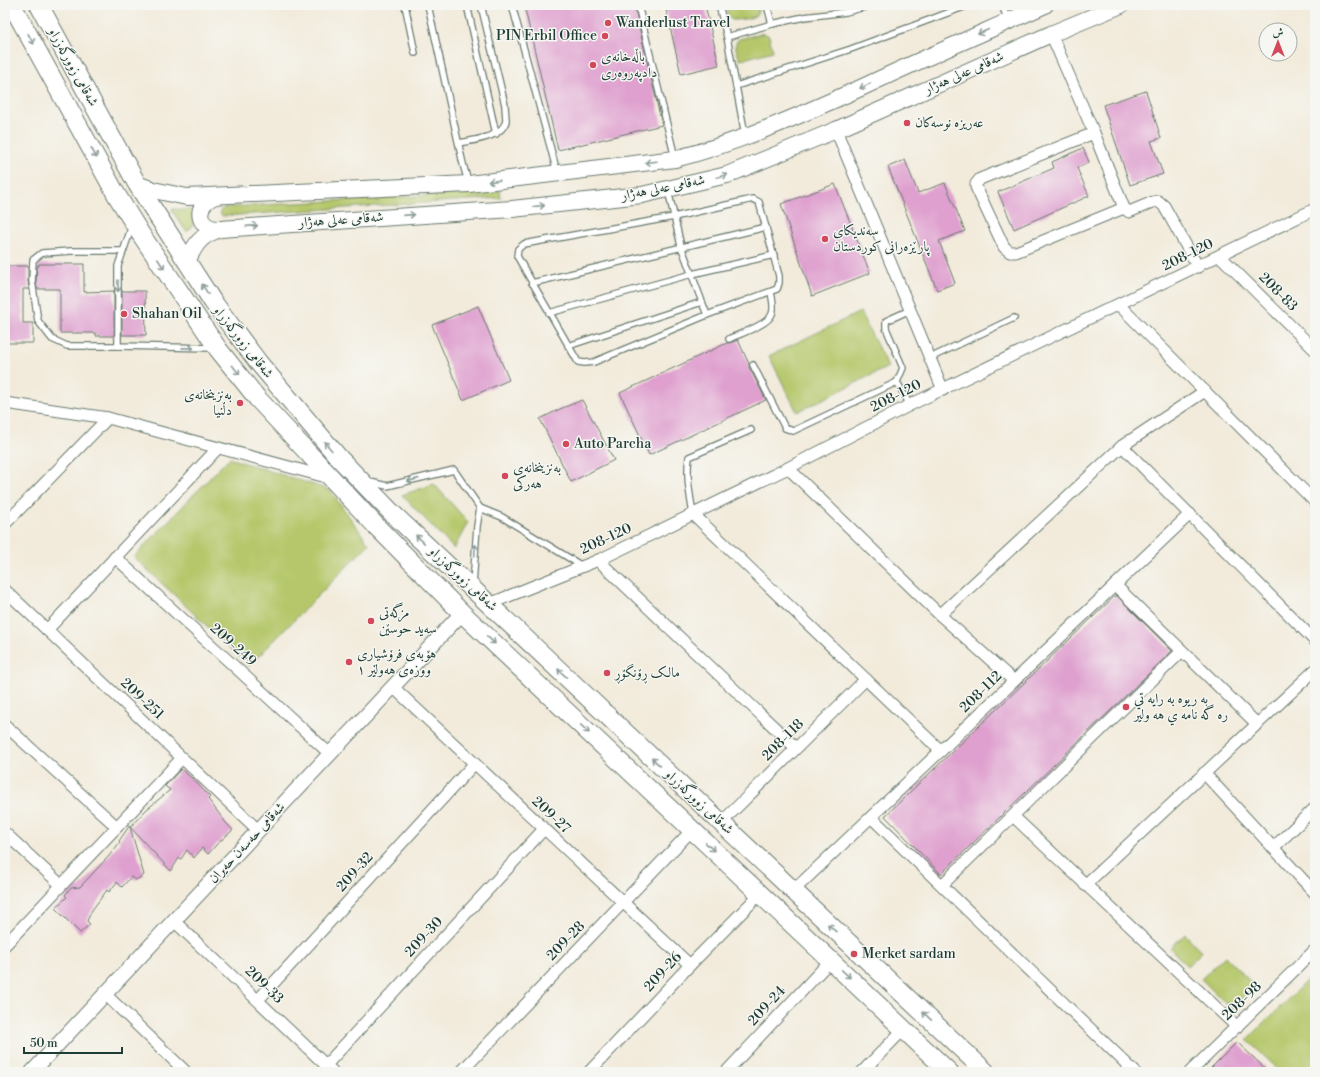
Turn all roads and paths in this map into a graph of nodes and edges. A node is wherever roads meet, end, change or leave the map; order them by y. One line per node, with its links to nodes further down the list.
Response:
1 (12, 5): 36 (main road, شەقامی زوورگەزراو, one-way to 36)
2 (39, 5): 29 (main road, شەقامی زوورگەزراو)
3 (405, 5): 20 (lane)
4 (428, 5): 26 (lane)
5 (467, 5): 24 (lane)
6 (481, 5): 24 (lane)
7 (512, 5): 28 (lane)
8 (638, 5): 27 (lane)
9 (719, 5): 19 (lane)
10 (767, 5): 17 (lane)
11 (872, 5): 17 (lane)
12 (969, 5): 21 (lane)
13 (1002, 5): 16 (lane)
14 (1045, 5): 16 (main road, شەقامی عەلی هەژار)
15 (1120, 5): 18 (main road, شەقامی عەلی هەژار)
16 (1008, 21): 25 (main road, شەقامی عەلی هەژار, one-way to 25)
17 (772, 24): 19 (lane)
18 (1051, 34): 22 (main road, شەقامی عەلی هەژار); 23 (street)
19 (726, 37): 21 (lane)
20 (415, 53)
21 (736, 86): 25 (lane)
22 (836, 130): 31 (main road, شەقامی عەلی هەژار, one-way to 22); 50 (street)
23 (1094, 133): 33 (street); 33 (street)
24 (496, 134): 26 (lane)
25 (745, 137): 27 (main road, شەقامی عەلی هەژار)
26 (459, 143): 30 (lane)
27 (675, 159): 28 (main road, شەقامی عەلی هەژار, one-way to 28)
28 (557, 174): 30 (main road, شەقامی عەلی هەژار, one-way to 30)
29 (138, 184): 32 (main road, شەقامی عەلی هەژار); 43 (main road, شەقامی زوورگەزراو)
30 (469, 184): 32 (main road, شەقامی عەلی هەژار)
31 (668, 189): 35 (lane); 38 (main road, شەقامی عەلی هەژار, one-way to 31)
32 (216, 196): 38 (main road)
33 (1124, 208): 44 (street)
34 (1315, 209): 42 (street, 208-120)
35 (674, 217): 37 (lane); 39 (lane); 46 (lane)
36 (133, 222): 40 (lane); 57 (main road, شەقامی زوورگەزراو, one-way to 57)
37 (766, 227): 39 (lane); 41 (lane)
38 (220, 229): 43 (main road, شەقامی عەلی هەژار)
39 (681, 246): 45 (lane); 46 (lane)
40 (123, 251): 55 (lane, one-way to 55); 55 (lane)
41 (774, 255): 45 (lane); 47 (lane)
42 (1220, 256): 44 (street, 208-120); 58 (street, 208-83)
43 (187, 262): 72 (main road, شەقامی زوورگەزراو, one-way to 43)
44 (1198, 267): 49 (street, 208-120)
45 (692, 274): 48 (lane); 51 (lane)
46 (532, 283): 51 (lane)
47 (770, 292): 52 (lane); 54 (lane)
48 (702, 302): 52 (lane); 56 (lane)
49 (1119, 305): 62 (street, 208-120); 63 (street)
50 (910, 310): 59 (street); 61 (lane)
51 (549, 313): 56 (lane)
52 (706, 315): 56 (lane)
53 (1014, 318): 59 (lane)
54 (729, 339)
55 (118, 346): 57 (lane, one-way to 57)
56 (568, 346)
57 (218, 349): 71 (main road, شەقامی زوورگەزراو, one-way to 71)
58 (1315, 350)
59 (930, 358): 62 (street)
60 (753, 365): 61 (lane)
61 (896, 382): 65 (lane)
62 (943, 390): 65 (street, 208-120)
63 (1205, 391): 68 (street); 73 (street)
64 (5, 403): 66 (street)
65 (910, 406): 70 (street, 208-120)
66 (108, 418): 69 (street); 77 (street)
67 (751, 430): 75 (lane)
68 (1122, 446): 76 (street); 86 (street)
69 (218, 448): 71 (street); 78 (street)
70 (788, 468): 75 (street, 208-120); 86 (street)
71 (330, 478): 85 (main road, شەقامی زوورگەزراو)
72 (360, 480): 74 (lane, one-way to 72); 82 (main road, شەقامی زوورگەزراو, one-way to 72)
73 (1315, 502)
74 (480, 508): 80 (lane); 82 (lane, one-way to 74)
75 (693, 514): 79 (street, 208-120); 91 (street)
76 (1190, 514): 81 (street, 208-112); 88 (street)
77 (5, 524)
78 (115, 557): 87 (street); 98 (street, 209-249)
79 (598, 560): 80 (street, 208-120); 96 (street)
80 (582, 566): 84 (street, 208-120)
81 (1115, 585): 89 (street); 92 (street, 208-112)
82 (473, 589): 84 (main road, شەقامی زوورگەزراو)
83 (5, 590): 87 (street, 209-251)
84 (489, 604): 105 (main road, شەقامی زوورگەزراو, one-way to 84)
85 (462, 613): 93 (street, شەقامی حەسەن حەیران); 108 (main road, شەقامی زوورگەزراو, one-way to 108)
86 (940, 615): 92 (street)
87 (47, 630): 99 (street, 209-251)
88 (1315, 641)
89 (1182, 651): 94 (street); 103 (street)
90 (1315, 670): 94 (street)
91 (866, 679): 96 (street, 208-118); 97 (street)
92 (1014, 682): 97 (street, 208-112)
93 (393, 687): 98 (street, شەقامی حەسەن حەیران); 100 (street, 209-27)
94 (1257, 724): 101 (street)
95 (5, 725): 106 (street)
96 (796, 748): 105 (street, 208-118)
97 (941, 751): 104 (street, 208-112)
98 (330, 754): 109 (street, شەقامی حەسەن حەیران)
99 (182, 758): 106 (street); 109 (street, 209-251)
100 (474, 764): 107 (street, 209-27); 125 (street, 209-32)
101 (1204, 773): 111 (street); 112 (street)
102 (1315, 808): 111 (street)
103 (1013, 816): 112 (street); 114 (street)
104 (871, 817): 114 (street); 115 (street, 208-112)
105 (721, 823): 115 (main road, شەقامی زوورگەزراو)
106 (117, 827): 113 (street)
107 (544, 829): 118 (street, 209-27); 130 (street, 209-30)
108 (692, 830): 117 (main road, شەقامی زوورگەزراو, one-way to 117); 118 (street, 209-28)
109 (258, 831): 119 (street, شەقامی حەسەن حەیران)
110 (5, 833): 113 (street)
111 (1273, 848): 116 (street)
112 (1085, 885): 126 (street)
113 (61, 886): 120 (street)
114 (942, 886): 139 (street)
115 (793, 891): 128 (main road, شەقامی زوورگەزراو, one-way to 115)
116 (1315, 893)
117 (760, 894): 122 (main road, شەقامی زوورگەزراو); 123 (street, 209-26)
118 (623, 902): 123 (street, 209-27); 133 (street, 209-28)
119 (174, 921): 124 (street, شەقامی حەسەن حەیران); 125 (street, 209-33)
120 (5, 945)
121 (1315, 950): 126 (street, 208-98)
122 (831, 960): 127 (main road, شەقامی زوورگەزراو, one-way to 127); 135 (street, 209-24)
123 (690, 965): 134 (street, 209-26)
124 (105, 994): 131 (street, شەقامی حەسەن حەیران); 132 (street)
125 (258, 1000): 130 (street, 209-33)
126 (1237, 1027): 140 (street, 208-98)
127 (904, 1029): 129 (main road, شەقامی زوورگەزراو); 136 (street)
128 (948, 1036): 129 (main road); 138 (main road, شەقامی زوورگەزراو)
129 (930, 1054): 137 (main road, شەقامی زوورگەزراو)
130 (329, 1068)
131 (32, 1072)
132 (185, 1072)
133 (461, 1072)
134 (589, 1072)
135 (726, 1072)
136 (862, 1072)
137 (949, 1072)
138 (986, 1072)
139 (1135, 1072)
140 (1190, 1072)

